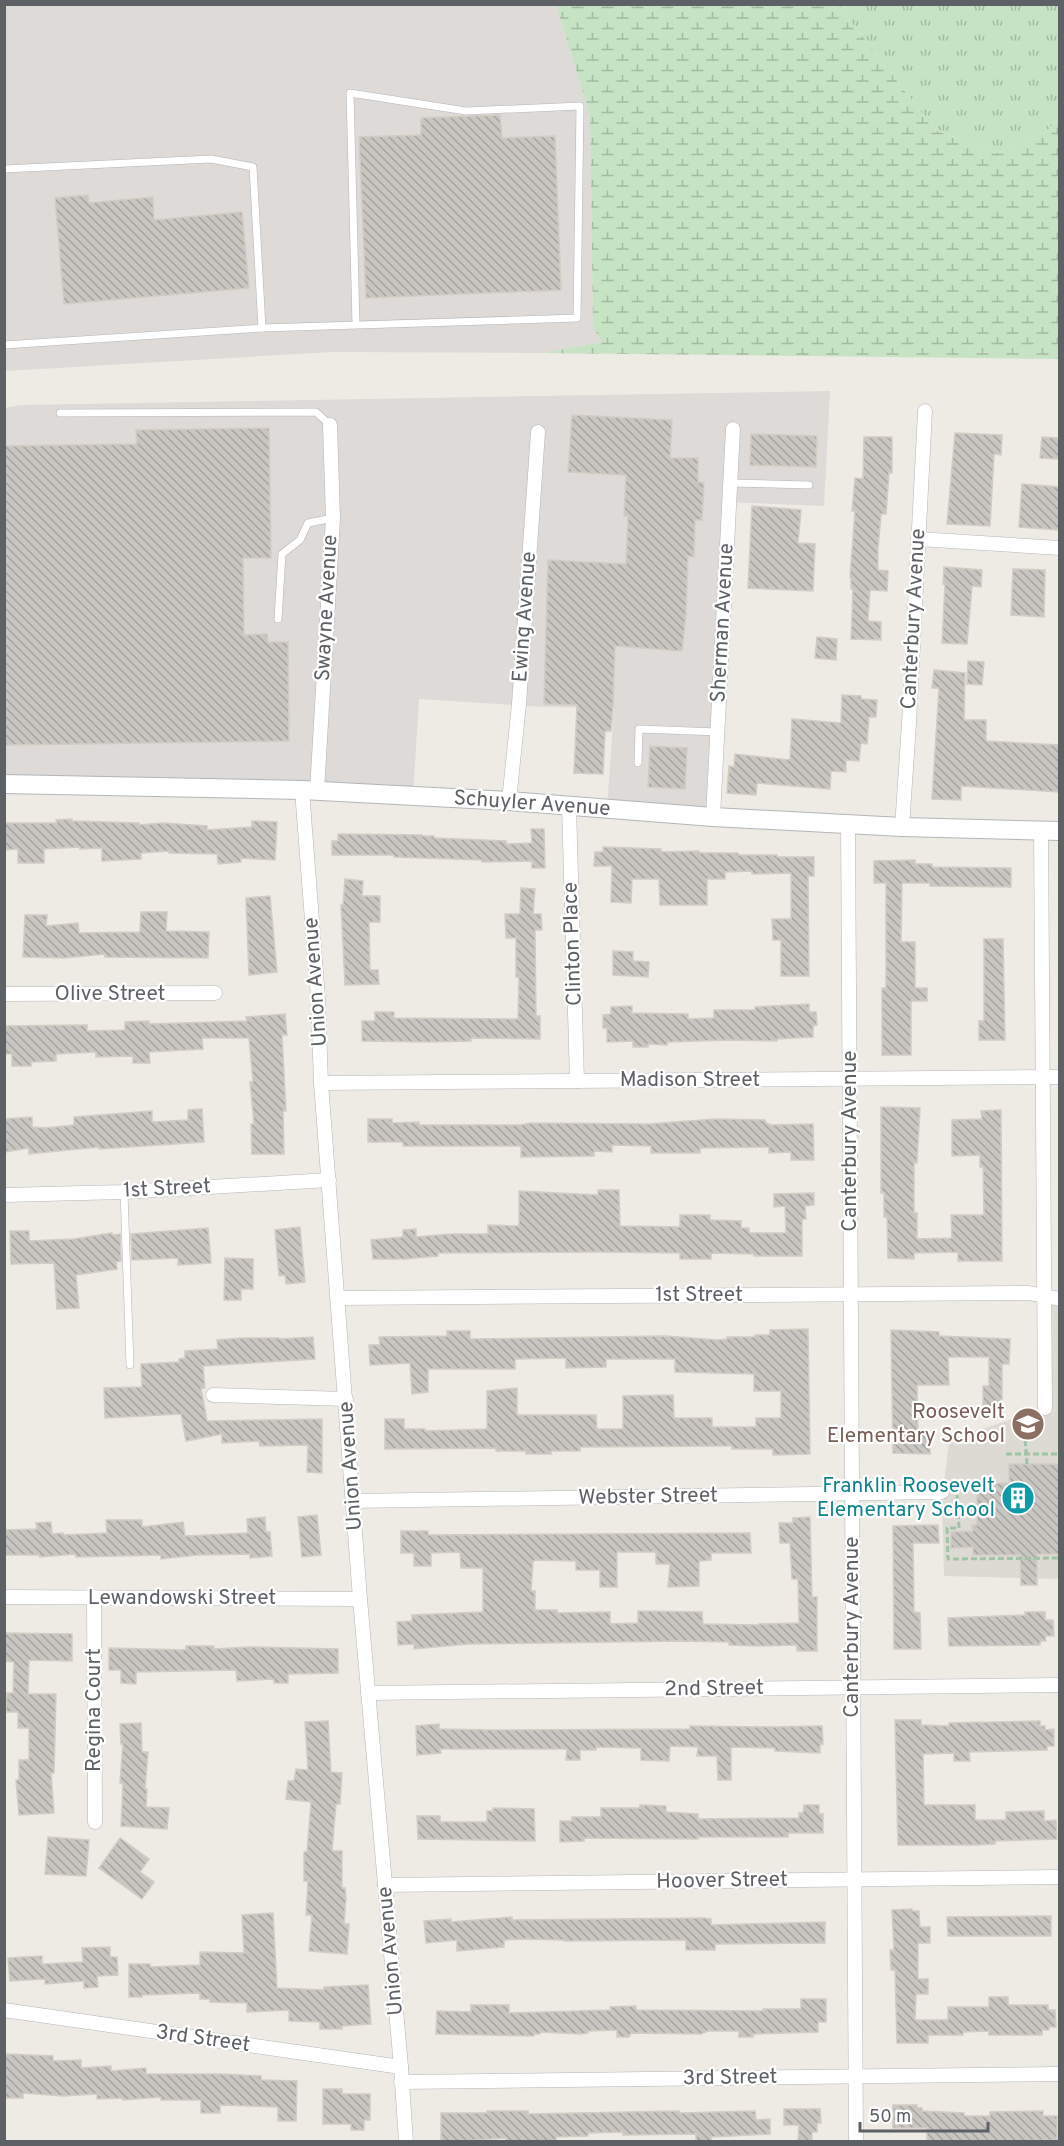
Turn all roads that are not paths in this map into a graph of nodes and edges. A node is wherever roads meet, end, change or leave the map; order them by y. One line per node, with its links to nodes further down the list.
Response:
1 (4, 169): 3 (lane)
2 (357, 324): 2 (lane); 3 (lane)
3 (262, 328): 4 (lane)
4 (4, 345)
5 (925, 411): 13 (street, Canterbury Avenue)
6 (60, 413): 7 (lane)
7 (330, 425): 12 (street, Swayne Avenue)
8 (732, 429): 10 (street, Sherman Avenue)
9 (538, 432): 20 (street, Ewing Avenue)
10 (730, 483): 11 (lane); 16 (street, Sherman Avenue)
11 (809, 485)
12 (333, 518): 15 (lane); 19 (street, Swayne Avenue)
13 (918, 539): 14 (street); 24 (street, Canterbury Avenue)
14 (1059, 548)
15 (278, 619)
16 (717, 732): 17 (lane); 22 (street, Sherman Avenue)
17 (638, 763)
18 (4, 784): 19 (street, Schuyler Avenue)
19 (309, 791): 20 (street, Schuyler Avenue); 33 (street, Union Avenue)
20 (509, 801): 21 (street, Schuyler Avenue)
21 (569, 806): 22 (street, Schuyler Avenue); 32 (street, Clinton Place)
22 (713, 817): 23 (street, Schuyler Avenue)
23 (848, 825): 24 (street, Schuyler Avenue); 31 (street, Canterbury Avenue)
24 (902, 827): 25 (street, Schuyler Avenue)
25 (1041, 830): 26 (street, Schuyler Avenue); 29 (street)
26 (1059, 831)
27 (214, 993): 28 (street, Olive Street)
28 (4, 994)
29 (1043, 1077): 30 (street, Madison Street); 31 (street, Madison Street); 38 (street)
30 (1059, 1077)
31 (849, 1079): 32 (street, Madison Street); 37 (street, Canterbury Avenue)
32 (577, 1081): 33 (street, Madison Street)
33 (321, 1083): 34 (street, Union Avenue)
34 (329, 1180): 35 (street, 1st Street); 39 (street, Union Avenue)
35 (124, 1192): 36 (street, 1st Street); 41 (lane)
36 (4, 1195)
37 (850, 1294): 38 (street, 1st Street); 39 (street, 1st Street); 46 (street, Canterbury Avenue)
38 (1044, 1296): 40 (street, 1st Street); 44 (street)
39 (339, 1298): 43 (street, Union Avenue)
40 (1059, 1299)
41 (130, 1365)
42 (213, 1395): 43 (street)
43 (346, 1399): 47 (street, Union Avenue)
44 (1047, 1413)
45 (942, 1492): 46 (street, Webster Street)
46 (852, 1493): 47 (street, Webster Street); 52 (street, Canterbury Avenue)
47 (353, 1501): 50 (street, Union Avenue)
48 (4, 1597): 49 (street, Lewandowski Street)
49 (94, 1598): 50 (street, Lewandowski Street); 54 (street, Regina Court)
50 (360, 1599): 53 (street, Union Avenue)
51 (1059, 1685): 52 (street, 2nd Street)
52 (852, 1687): 53 (street, 2nd Street); 56 (street, Canterbury Avenue)
53 (368, 1693): 57 (street, Union Avenue)
54 (95, 1822)
55 (1059, 1877): 56 (street, Hoover Street)
56 (854, 1879): 57 (street, Hoover Street); 61 (street, Canterbury Avenue)
57 (385, 1885): 59 (street, Union Avenue)
58 (4, 2010): 59 (street, 3rd Street)
59 (401, 2067): 62 (street, Union Avenue)
60 (1059, 2074): 61 (street, 3rd Street)
61 (855, 2076): 62 (street, 3rd Street); 64 (street, Canterbury Avenue)
62 (401, 2082): 63 (street, Union Avenue)
63 (406, 2142)
64 (856, 2142)

